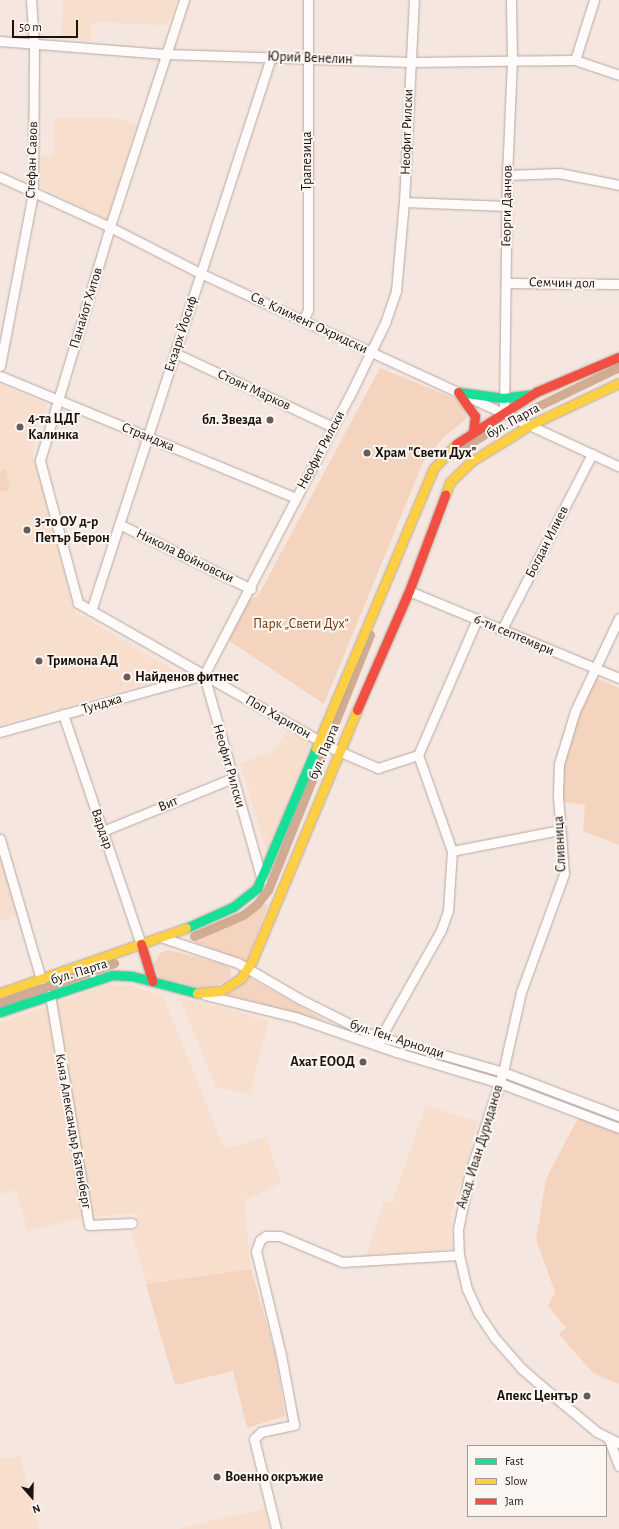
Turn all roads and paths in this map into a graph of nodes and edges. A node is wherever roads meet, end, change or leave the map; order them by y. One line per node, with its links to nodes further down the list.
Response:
1 (31, 0): 8 (street, Стефан Савов)
2 (184, 0): 9 (street, Панайот Хитов)
3 (308, 0): 11 (street, Трапезица)
4 (414, 0): 14 (street, Неофит Рилски)
5 (511, 0): 12 (street, Георги Данчов)
6 (594, 0): 13 (street)
7 (0, 41): 8 (street, Юрий Венелин)
8 (34, 43): 9 (street, Юрий Венелин); 19 (street, Стефан Савов)
9 (167, 54): 10 (street, Юрий Венелин); 22 (street, Панайот Хитов)
10 (270, 56): 11 (street, Юрий Венелин); 23 (street, Екзарх Йосиф)
11 (307, 57): 14 (street, Юрий Венелин); 26 (street, Трапезица)
12 (512, 60): 13 (street, Юрий Венелин); 14 (street, Юрий Венелин); 16 (street, Георги Данчов)
13 (575, 60): 15 (street, Юрий Венелин)
14 (410, 62): 20 (street, Неофит Рилски)
15 (619, 75)
16 (507, 175): 18 (street); 21 (street, Георги Данчов)
17 (0, 177): 19 (street, Св. Климент Охридски)
18 (619, 185)
19 (33, 193): 22 (street, Св. Климент Охридски); 30 (street, Стефан Савов)
20 (404, 202): 21 (street); 27 (street, Неофит Рилски)
21 (507, 206): 24 (street, Георги Данчов)
22 (110, 227): 23 (street, Св. Климент Охридски); 36 (street, Панайот Хитов)
23 (200, 273): 26 (street, Св. Климент Охридски); 28 (street, Екзарх Йосиф)
24 (506, 282): 25 (street, Семчин дол); 35 (street, Георги Данчов)
25 (619, 284)
26 (303, 320): 27 (street, Св. Климент Охридски)
27 (371, 351): 33 (street, Св. Климент Охридски); 39 (street, Неофит Рилски)
28 (175, 353): 39 (street, Стоян Марков); 41 (street, Екзарх Йосиф)
29 (619, 357): 34 (main road, бул. Парта)
30 (0, 366)
31 (0, 376): 36 (street, Странджа)
32 (619, 383): 38 (main road, бул. Парта)
33 (458, 392): 35 (main road); 37 (street, Св. Климент Охридски); 40 (main road)
34 (536, 392): 35 (main road); 37 (main road, бул. Парта)
35 (503, 398): 37 (street, Георги Данчов)
36 (58, 400): 41 (street, Странджа); 48 (street, Панайот Хитов)
37 (504, 413): 38 (street, Св. Климент Охридски); 40 (main road, бул. Парта)
38 (530, 425): 42 (street, Св. Климент Охридски); 47 (main road, бул. Парта)
39 (333, 428): 44 (street, Неофит Рилски)
40 (473, 432): 57 (main road, бул. Парта)
41 (148, 437): 44 (street, Странджа); 45 (street, Екзарх Йосиф)
42 (592, 454): 43 (street, Св. Климент Охридски); 51 (street, Богдан Илиев)
43 (619, 467)
44 (296, 498): 46 (street, Неофит Рилски)
45 (120, 524): 46 (street, Никола Войновски); 48 (street, Екзарх Йосиф)
46 (251, 589): 53 (street, Неофит Рилски)
47 (409, 591): 50 (street, 6-ти септември); 58 (main road, бул. Парта)
48 (91, 611): 53 (street, Поп Харитон)
49 (619, 618): 52 (street, Сливница)
50 (476, 619): 51 (street, 6-ти септември); 59 (street)
51 (502, 629): 52 (street, 6-ти септември)
52 (594, 668): 54 (street, 6-ти септември); 61 (street, Сливница)
53 (204, 675): 55 (street, Тунджа); 57 (street, Поп Харитон); 60 (street, Неофит Рилски)
54 (619, 678)
55 (63, 714): 56 (street, Тунджа); 62 (street, Вардар)
56 (0, 732)
57 (322, 742): 58 (street, Поп Харитон); 65 (main road, бул. Парта)
58 (336, 750): 59 (street, Поп Харитон); 69 (main road, бул. Парта)
59 (418, 755): 64 (street)
60 (233, 778): 62 (street, Вит); 65 (street, Неофит Рилски)
61 (560, 830): 64 (street); 78 (street, Сливница)
62 (103, 831): 67 (street, Вардар)
63 (0, 839): 70 (street)
64 (452, 851): 76 (street)
65 (262, 881): 66 (main road, бул. Парта)
66 (160, 937): 67 (main road, бул. Парта); 68 (main road); 69 (street, бул. Ген. Арнолди)
67 (141, 944): 68 (main road); 70 (main road, бул. Парта)
68 (148, 965): 71 (main road)
69 (248, 969): 73 (main road, бул. Парта); 76 (street, бул. Ген. Арнолди)
70 (41, 979): 72 (main road, бул. Парта)
71 (152, 981): 73 (main road, бул. Парта); 74 (main road, бул. Парта)
72 (0, 993)
73 (200, 994): 77 (street, бул. Ген. Арнолди)
74 (50, 995): 75 (main road, бул. Парта); 82 (street, Княз Александър Батенберг)
75 (0, 1012)
76 (380, 1037): 77 (street); 78 (street, бул. Ген. Арнолди)
77 (377, 1046): 79 (street, бул. Ген. Арнолди)
78 (503, 1072): 79 (street, Акад. Иван Дуриданов); 80 (street, бул. Ген. Арнолди)
79 (500, 1083): 81 (street, бул. Ген. Арнолди); 83 (street, Акад. Иван Дуриданов)
80 (619, 1116)
81 (619, 1128)
82 (132, 1223)
83 (459, 1255): 84 (street, Акад. Иван Дуриданов); 87 (street)
84 (609, 1440): 85 (street, Акад. Иван Дуриданов); 86 (street)
85 (619, 1443)
86 (619, 1466)
87 (276, 1529)

